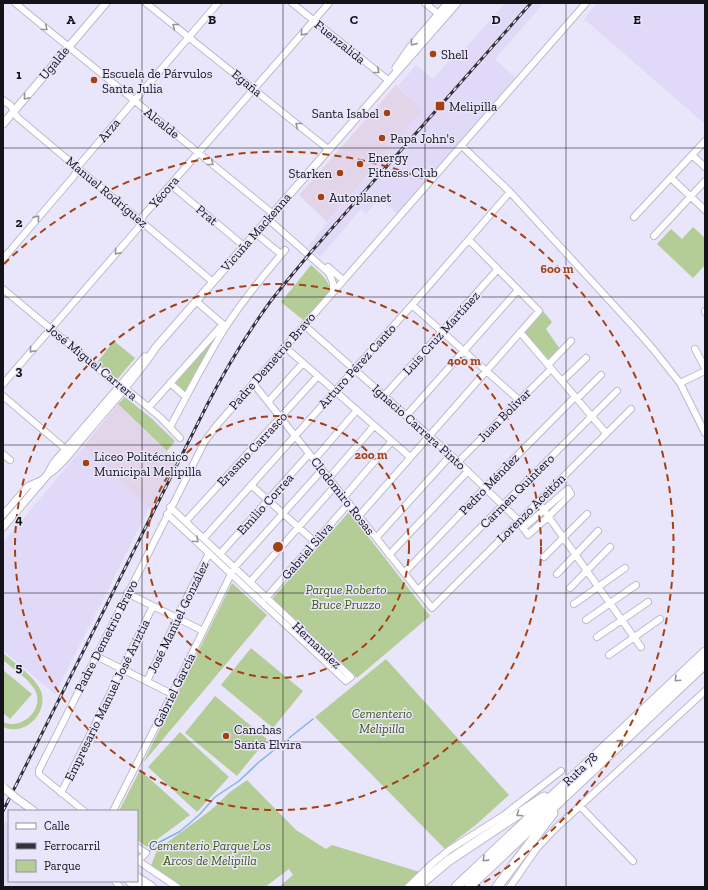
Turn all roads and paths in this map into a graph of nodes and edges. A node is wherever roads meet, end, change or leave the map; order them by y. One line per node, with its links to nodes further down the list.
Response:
1 (15, 3): 14 (street, Alcalde, one-way to 14)
2 (106, 3): 14 (main road, Ugalde)
3 (146, 3): 13 (street, Egaña, one-way to 3)
4 (218, 3): 13 (street, Arza)
5 (292, 3): 12 (street, Fuenzalida)
6 (329, 3): 12 (street, Yécora)
7 (425, 3): 11 (street)
8 (448, 3): 11 (main road, Vicuña Mackenna)
9 (457, 3): 11 (main road, Vicuña Mackenna)
10 (586, 3): 22 (street, Padre Demetrio Bravo)
11 (441, 16): 15 (main road, Vicuña Mackenna)
12 (314, 21): 15 (street, Fuenzalida, one-way to 15); 16 (street, Yécora, one-way to 16)
13 (189, 37): 16 (street, Egaña); 18 (street, Arza)
14 (68, 47): 18 (street, Alcalde); 19 (main road, Ugalde, one-way to 19)
15 (388, 80): 23 (main road, Vicuña Mackenna)
16 (254, 89): 23 (street, Egaña, one-way to 16); 24 (street, Yécora)
17 (3, 100): 19 (street, Manuel Rodríguez)
18 (134, 100): 24 (street, Alcalde); 27 (street, Arza)
19 (14, 111): 20 (main road, Ugalde); 27 (street, Manuel Rodríguez)
20 (3, 124)
21 (705, 141): 25 (street)
22 (462, 146): 31 (street); 43 (street, Padre Demetrio Bravo)
23 (328, 149): 34 (main road, Vicuña Mackenna)
24 (198, 153): 30 (street, Yécora); 34 (street, Alcalde, one-way to 34)
25 (692, 155): 26 (street); 28 (street)
26 (705, 167)
27 (78, 168): 36 (street, Manuel Rodríguez); 41 (street, Arza, one-way to 27)
28 (671, 178): 32 (street); 35 (street)
29 (705, 181): 32 (street)
30 (171, 185): 36 (street, Yécora); 40 (street, Prat)
31 (510, 192): 39 (street, Arturo Pérez Canto); 70 (street)
32 (691, 197): 33 (street); 38 (street)
33 (705, 210)
34 (270, 216): 37 (main road, Vicuña Mackenna); 43 (street, Alcalde); 47 (street, Alcalde)
35 (634, 217)
36 (141, 221): 44 (street, Manuel Rodríguez); 52 (street, Yécora, one-way to 52)
37 (255, 233): 40 (main road, Vicuña Mackenna); 50 (street)
38 (654, 236)
39 (469, 240): 42 (street); 49 (street, Arturo Pérez Canto)
40 (244, 246): 44 (main road, Vicuña Mackenna)
41 (3, 259)
42 (498, 269): 46 (street); 53 (street, Luis Cruz Martínez)
43 (343, 280): 47 (street, Padre Demetrio Bravo)
44 (213, 282): 48 (main road, Vicuña Mackenna)
45 (3, 289): 52 (street, José Miguel Carrera)
46 (518, 290): 54 (street); 58 (street)
47 (333, 291): 51 (street, Padre Demetrio Bravo)
48 (196, 301): 50 (street); 72 (main road, Vicuña Mackenna)
49 (412, 305): 53 (street); 62 (street, Arturo Pérez Canto)
50 (224, 325): 68 (street); 77 (street)
51 (304, 326): 56 (street, Padre Demetrio Bravo); 62 (street, Ignacio Carrera Pinto)
52 (50, 329): 71 (street, Yécora, one-way to 71); 72 (street, José Miguel Carrera)
53 (442, 331): 58 (street); 76 (street, Luis Cruz Martínez)
54 (520, 332): 61 (street); 64 (street)
55 (571, 341): 61 (street, Juan Bolívar)
56 (285, 347): 60 (street); 69 (street, Padre Demetrio Bravo)
57 (695, 349): 63 (street)
58 (464, 351): 64 (street); 84 (street)
59 (586, 358): 67 (street)
60 (303, 363): 66 (street); 80 (street)
61 (549, 367): 67 (street); 79 (street, Juan Bolívar)
62 (354, 370): 73 (street, Arturo Pérez Canto); 76 (street, Ignacio Carrera Pinto)
63 (705, 370): 70 (street)
64 (486, 371): 79 (street); 92 (street)
65 (601, 375): 78 (street, Pedro Méndez)
66 (318, 376): 73 (street); 86 (street, Erasmo Carrasco)
67 (562, 381): 78 (street)
68 (170, 383): 77 (street); 81 (street)
69 (253, 383): 80 (street, Clodomiro Rosas); 115 (street, Padre Demetrio Bravo)
70 (680, 383): 90 (street)
71 (3, 384)
72 (122, 387): 81 (street, José Miguel Carrera); 95 (main road, Vicuña Mackenna)
73 (335, 391): 83 (street); 91 (street, Arturo Pérez Canto)
74 (617, 391): 85 (street, Carmen Quintero)
75 (3, 396): 95 (street)
76 (384, 396): 84 (street, Ignacio Carrera Pinto)
77 (186, 397): 88 (street)
78 (576, 398): 85 (street); 109 (street, Pedro Méndez)
79 (520, 400): 102 (street, Juan Bolívar)
80 (268, 402): 86 (street, Clodomiro Rosas)
81 (149, 407): 88 (street, José Miguel Carrera)
82 (631, 409): 89 (street, Lorenzo Aceitón)
83 (357, 410): 87 (street); 101 (street)
84 (406, 416): 92 (street, Ignacio Carrera Pinto)
85 (592, 416): 89 (street); 114 (street, Carmen Quintero)
86 (280, 417): 91 (street, Clodomiro Rosas); 123 (street, Erasmo Carrasco)
87 (374, 426): 94 (street); 105 (street)
88 (170, 427): 93 (street, José Miguel Carrera)
89 (606, 433): 112 (street, Lorenzo Aceitón)
90 (705, 433)
91 (295, 436): 97 (street, Clodomiro Rosas); 107 (street, Arturo Pérez Canto)
92 (429, 436): 98 (street, Ignacio Carrera Pinto); 99 (street)
93 (180, 438)
94 (392, 441): 99 (street); 110 (street)
95 (68, 450): 106 (main road, Vicuña Mackenna)
96 (3, 454): 100 (street)
97 (310, 454): 101 (street, Clodomiro Rosas); 111 (street, Emilio Correa)
98 (450, 455): 102 (street, Ignacio Carrera Pinto); 131 (street)
99 (410, 457): 121 (street)
100 (10, 460)
101 (314, 460): 103 (street, Clodomiro Rosas)
102 (458, 462): 104 (street, Ignacio Carrera Pinto)
103 (322, 470): 105 (street, Clodomiro Rosas); 117 (street, Gabriel García)
104 (468, 471): 109 (street, Ignacio Carrera Pinto); 137 (street)
105 (329, 478): 108 (street, Clodomiro Rosas)
106 (42, 480): 120 (street, Vicuña Mackenna); 125 (main road, Vicuña Mackenna)
107 (251, 485): 111 (street); 130 (street, Arturo Pérez Canto)
108 (335, 486): 110 (street, Clodomiro Rosas); 126 (street)
109 (485, 488): 114 (street, Ignacio Carrera Pinto); 142 (street, Pedro Méndez)
110 (344, 497): 113 (street, Clodomiro Rosas)
111 (268, 500): 117 (street); 135 (street, Emilio Correa)
112 (538, 502): 116 (street); 124 (street, Lorenzo Aceitón)
113 (349, 503): 121 (street, Clodomiro Rosas); 132 (street, Gabriel Silva)
114 (503, 505): 124 (street, Ignacio Carrera Pinto); 148 (street, Carmen Quintero)
115 (170, 507): 118 (street, Padre Demetrio Bravo); 123 (street, Hernandez)
116 (545, 511): 122 (street); 122 (street); 127 (street)
117 (283, 513): 126 (street); 140 (street, Gabriel García)
118 (167, 514): 134 (street, Hernandez, one-way to 134); 149 (street, Padre Demetrio Bravo)
119 (587, 514): 129 (street)
120 (3, 515)
121 (359, 516): 131 (street, Clodomiro Rosas)
122 (550, 516): 127 (street, Ignacio Carrera Pinto); 129 (street)
123 (186, 521): 130 (street, Hernandez)
124 (519, 521): 127 (street, Ignacio Carrera Pinto); 155 (street, Lorenzo Aceitón)
125 (3, 526)
126 (298, 527): 132 (street); 144 (street)
127 (523, 528)
128 (598, 531): 136 (street)
129 (564, 537): 136 (street); 138 (street)
130 (204, 538): 135 (street, Hernandez)
131 (376, 538): 137 (street, Clodomiro Rosas)
132 (315, 542): 150 (street, Gabriel Silva)
133 (610, 547): 141 (street)
134 (209, 552): 140 (street, Hernandez); 156 (street, José Manuel González)
135 (220, 554): 140 (street, Hernandez)
136 (576, 554): 141 (street); 143 (street)
137 (389, 555): 142 (street, Clodomiro Rosas)
138 (544, 557)
139 (625, 568): 146 (street)
140 (232, 570): 144 (street, Hernandez); 150 (street, Hernandez); 160 (street, Gabriel García)
141 (587, 570): 146 (street); 147 (street)
142 (404, 573): 148 (street, Clodomiro Rosas)
143 (557, 574)
144 (250, 582): 150 (street, Hernandez)
145 (636, 585): 152 (street)
146 (599, 587): 152 (street); 153 (street)
147 (570, 588)
148 (418, 590): 155 (street, Clodomiro Rosas)
149 (127, 593): 154 (street); 166 (street, Padre Demetrio Bravo)
150 (266, 598)
151 (648, 602): 159 (street)
152 (610, 603): 158 (street); 159 (street)
153 (574, 604)
154 (153, 606): 156 (street); 168 (street, Empresario Manuel José Ariztia)
155 (432, 608)
156 (177, 618): 160 (street); 169 (street, José Manuel González)
157 (660, 619): 162 (street)
158 (586, 620)
159 (622, 620): 161 (street); 162 (street)
160 (203, 631): 171 (street, Gabriel García)
161 (597, 637)
162 (634, 637): 163 (street); 165 (street)
163 (641, 647)
164 (705, 652): 172 (highway, Ruta 78, one-way to 172)
165 (609, 655)
166 (96, 656): 168 (street); 176 (street, Padre Demetrio Bravo)
167 (705, 664): 174 (highway, Ruta 78, one-way to 167)
168 (121, 669): 169 (street); 176 (street, Empresario Manuel José Ariztia)
169 (147, 681): 171 (street)
170 (705, 691): 177 (street)
171 (172, 694): 180 (street, Gabriel García)
172 (584, 765): 189 (highway, one-way to 189); 190 (highway, Ruta 78, one-way to 190)
173 (561, 771): 188 (street)
174 (583, 779): 191 (highway, Ruta 78); 192 (highway)
175 (4, 788): 178 (main road, bridge)
176 (61, 794): 179 (street)
177 (580, 806): 183 (street); 193 (street)
178 (33, 810)
179 (83, 810)
180 (114, 810)
181 (138, 848): 182 (street)
182 (138, 860)
183 (633, 861)
184 (138, 862): 187 (street)
185 (138, 879): 186 (highway)
186 (151, 887)
187 (177, 887)
188 (408, 887)
189 (417, 887)
190 (456, 887)
191 (469, 887)
192 (497, 887)
193 (510, 887)

